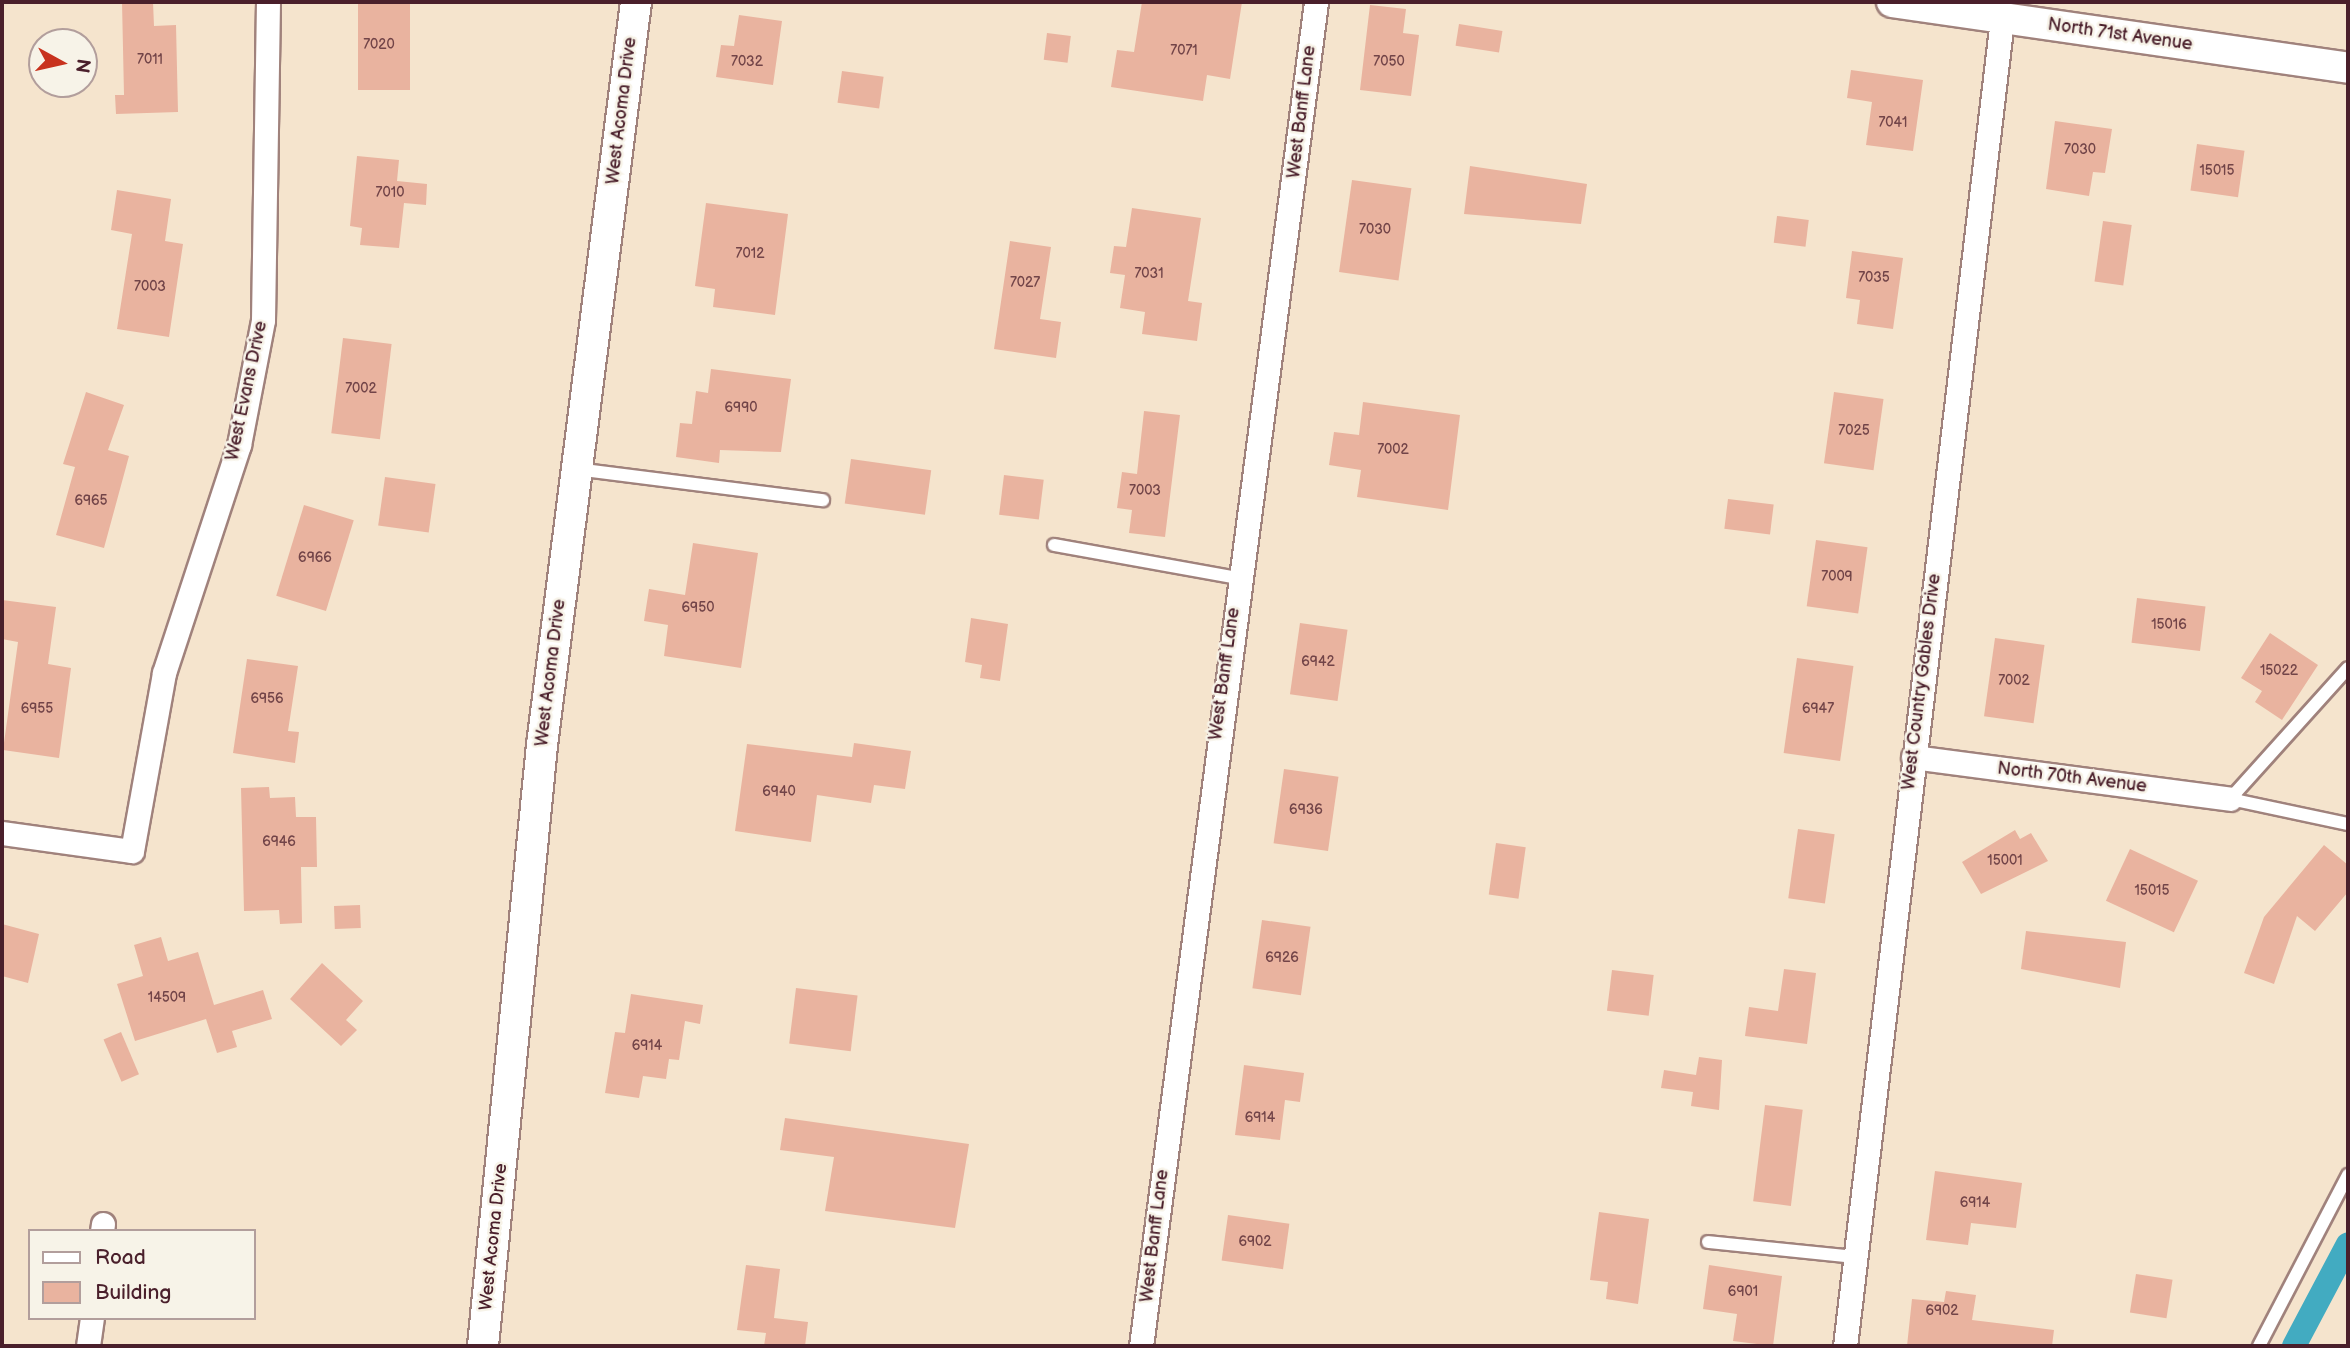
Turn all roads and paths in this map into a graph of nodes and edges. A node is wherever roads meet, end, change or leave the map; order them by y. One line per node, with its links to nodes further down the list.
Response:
1 (268, 2): 15 (street, West Evans Drive)
2 (636, 2): 7 (street, West Acoma Drive)
3 (1316, 2): 10 (street, West Banff Lane)
4 (1892, 2): 5 (street, North 71st Avenue)
5 (2002, 19): 6 (street, North 71st Avenue); 12 (street, West Country Gables Drive)
6 (2348, 68)
7 (576, 469): 8 (lane); 21 (street, West Acoma Drive)
8 (823, 500)
9 (1054, 545): 10 (lane)
10 (1238, 578): 22 (street, West Banff Lane)
11 (2348, 668): 13 (lane)
12 (1913, 757): 13 (street, North 70th Avenue); 18 (street, West Country Gables Drive)
13 (2230, 799): 14 (lane)
14 (2348, 824)
15 (2, 833)
16 (2348, 1175): 24 (lane)
17 (1708, 1242): 18 (lane)
18 (1856, 1257): 23 (street, West Country Gables Drive)
19 (92, 1320): 20 (street)
20 (88, 1346)
21 (483, 1346)
22 (1141, 1346)
23 (1845, 1346)
24 (2259, 1346)

